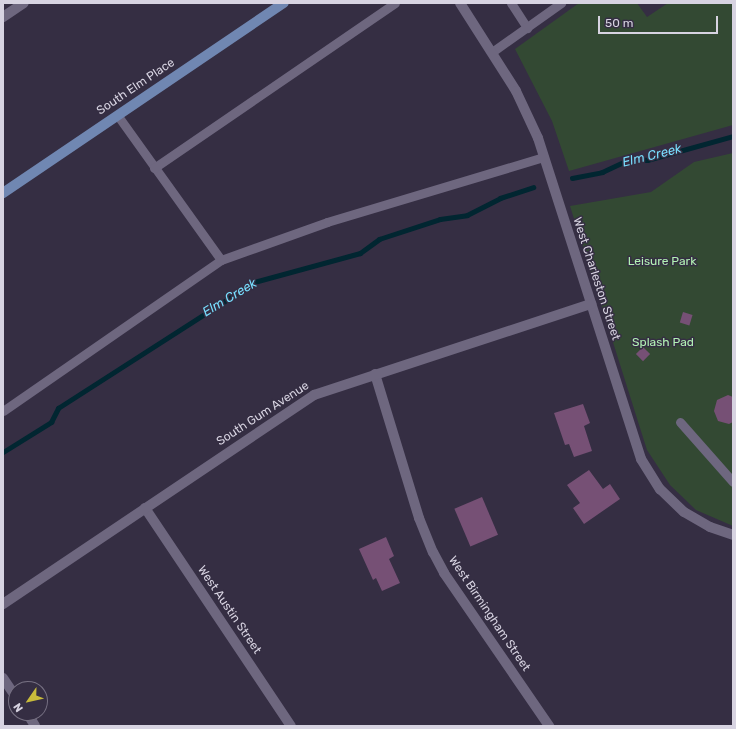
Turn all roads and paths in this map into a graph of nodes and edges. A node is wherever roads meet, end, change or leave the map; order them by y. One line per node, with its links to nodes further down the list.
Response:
1 (24, 3): 7 (street)
2 (284, 3): 10 (main road, South Elm Place)
3 (395, 3): 12 (lane)
4 (460, 3): 9 (street, West Charleston Street)
5 (511, 3): 8 (lane)
6 (561, 3): 8 (lane)
7 (3, 17)
8 (527, 28): 9 (lane)
9 (492, 52): 11 (street, West Charleston Street)
10 (118, 116): 12 (lane); 13 (main road, South Elm Place)
11 (543, 156): 14 (lane); 15 (street, West Charleston Street)
12 (154, 168): 14 (lane)
13 (3, 193)
14 (220, 260): 17 (lane)
15 (591, 304): 16 (street, South Gum Avenue); 21 (street, West Charleston Street)
16 (375, 374): 20 (street, South Gum Avenue); 24 (street, West Birmingham Street)
17 (3, 411)
18 (680, 422): 19 (lane)
19 (733, 482)
20 (145, 508): 22 (street, South Gum Avenue); 23 (street, West Austin Street)
21 (733, 535)
22 (3, 604)
23 (291, 726)
24 (549, 726)

